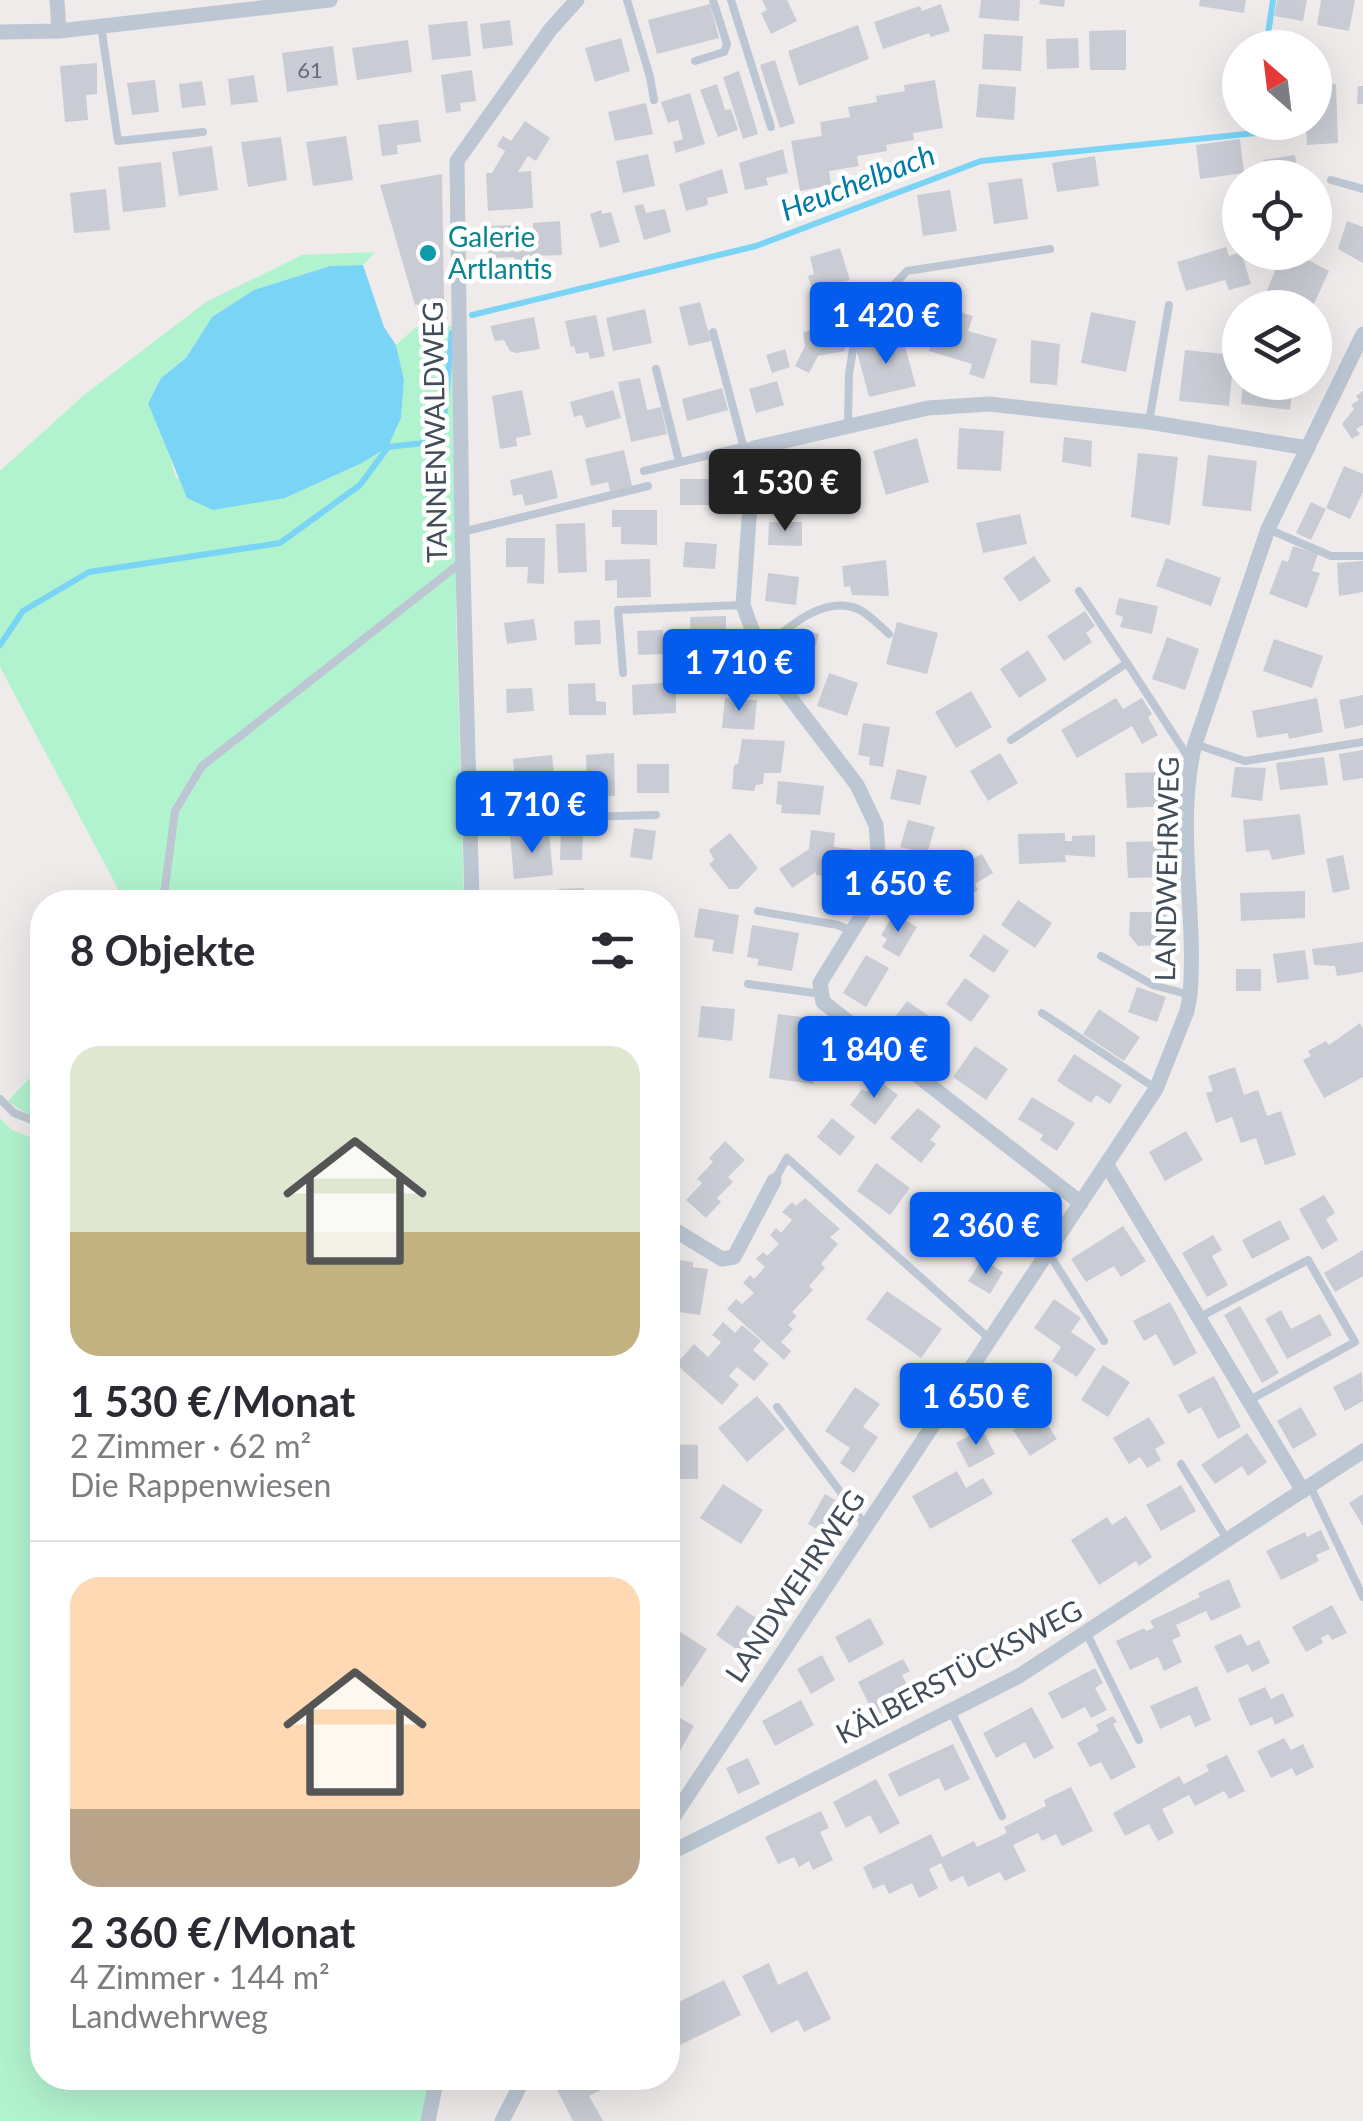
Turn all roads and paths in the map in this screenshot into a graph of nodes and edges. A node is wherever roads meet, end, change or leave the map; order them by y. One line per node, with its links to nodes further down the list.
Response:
1 (57, 0): 8 (street)
2 (330, 0): 7 (street)
3 (577, 0): 29 (street, TANNENWALDWEG)
4 (627, 0): 11 (lane)
5 (712, 0): 10 (lane)
6 (731, 0): 12 (lane)
7 (101, 26): 8 (street); 13 (lane)
8 (60, 31): 9 (street)
9 (0, 32)
10 (695, 61)
11 (654, 100)
12 (771, 128)
13 (203, 132)
14 (1332, 180): 15 (lane)
15 (1363, 189)
16 (1050, 249): 22 (lane)
17 (1168, 305): 21 (lane)
18 (713, 332): 23 (lane)
19 (1363, 334): 24 (street, LANDWEHRWEG)
20 (656, 369): 25 (lane)
21 (1149, 422): 22 (street); 24 (street)
22 (848, 426): 23 (street)
23 (748, 447): 25 (lane); 33 (street)
24 (1308, 448): 28 (street, LANDWEHRWEG)
25 (679, 461): 26 (lane)
26 (644, 470)
27 (648, 486): 29 (lane)
28 (1268, 529): 30 (lane); 40 (street, LANDWEHRWEG)
29 (462, 532): 31 (street, TANNENWALDWEG)
30 (1363, 556)
31 (463, 561): 43 (street, TANNENWALDWEG); 44 (lane)
32 (1080, 590): 36 (lane)
33 (743, 605): 35 (street); 37 (lane)
34 (890, 634): 35 (lane)
35 (760, 651): 47 (street)
36 (1127, 663): 38 (lane); 41 (lane)
37 (624, 673)
38 (1011, 740)
39 (1363, 742): 40 (lane)
40 (1195, 744): 41 (street, LANDWEHRWEG)
41 (1191, 762): 51 (street, LANDWEHRWEG)
42 (656, 816): 43 (lane)
43 (470, 820): 45 (street, TANNENWALDWEG)
44 (165, 890)
45 (472, 890)
46 (758, 912): 47 (lane)
47 (851, 932): 50 (street)
48 (1100, 956): 51 (lane)
49 (748, 984): 50 (lane)
50 (822, 994): 58 (street)
51 (1190, 995): 53 (street, LANDWEHRWEG)
52 (1042, 1013): 53 (lane)
53 (1156, 1089): 56 (street, LANDWEHRWEG)
54 (4, 1102): 55 (lane)
55 (30, 1119)
56 (1107, 1165): 58 (street, LANDWEHRWEG); 61 (street)
57 (774, 1181): 59 (street); 62 (lane)
58 (1081, 1203): 60 (street, LANDWEHRWEG)
59 (680, 1234)
60 (1048, 1252): 62 (street, LANDWEHRWEG); 63 (lane)
61 (1198, 1318): 64 (street); 64 (lane)
62 (991, 1340): 69 (street, LANDWEHRWEG)
63 (1104, 1341)
64 (1247, 1401): 68 (street)
65 (777, 1407): 69 (lane)
66 (1363, 1451): 68 (street, KÄLBERSTÜCKSWEG)
67 (1181, 1464): 70 (lane)
68 (1306, 1488): 70 (street, KÄLBERSTÜCKSWEG); 71 (lane)
69 (865, 1526): 75 (street, LANDWEHRWEG)
70 (1228, 1541): 72 (street, KÄLBERSTÜCKSWEG)
71 (1363, 1597)
72 (1087, 1634): 73 (street, KÄLBERSTÜCKSWEG); 74 (lane)
73 (951, 1711): 76 (lane); 77 (street, KÄLBERSTÜCKSWEG)
74 (1140, 1740)
75 (680, 1807)
76 (1002, 1816)
77 (680, 1848)
78 (435, 2090): 80 (street)
79 (518, 2090): 81 (street)
80 (428, 2121)
81 (502, 2121)

